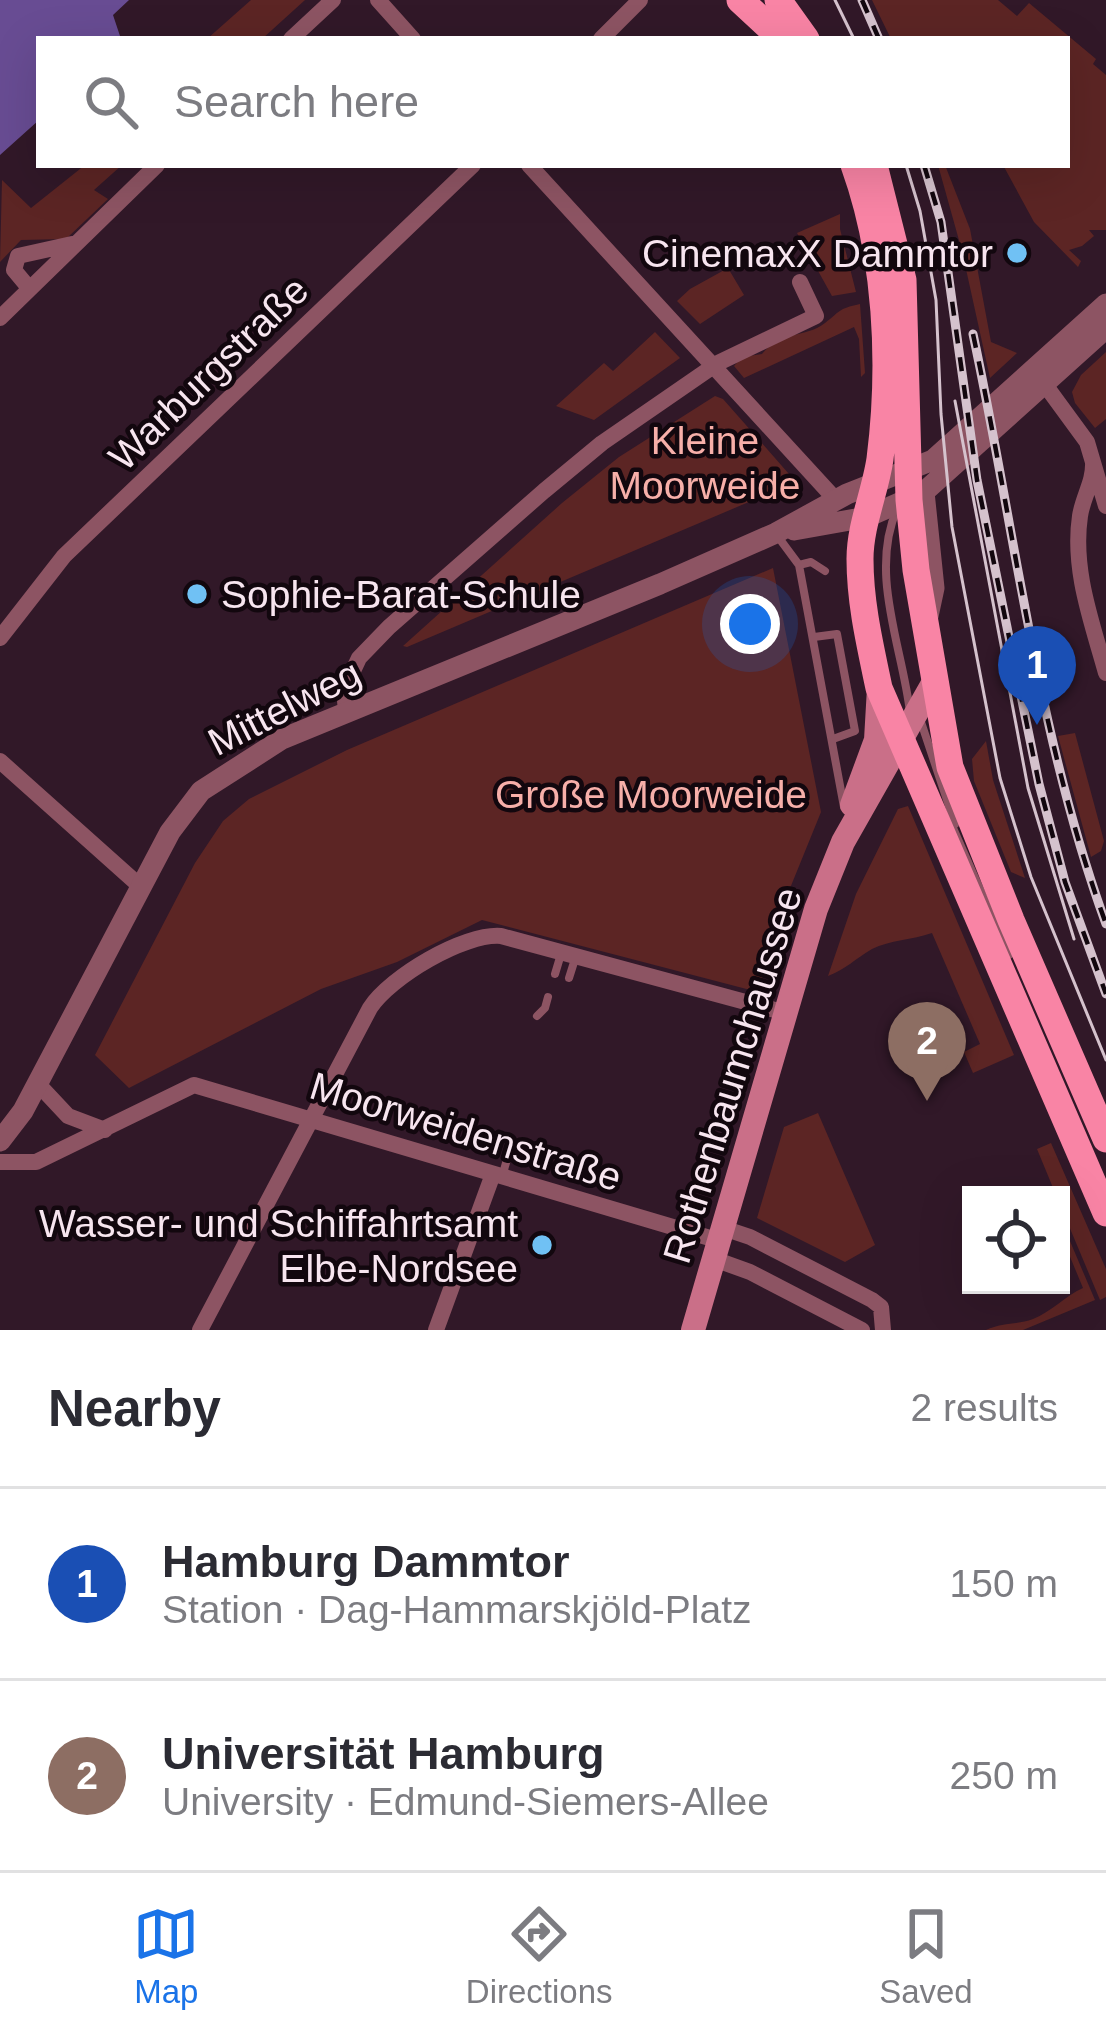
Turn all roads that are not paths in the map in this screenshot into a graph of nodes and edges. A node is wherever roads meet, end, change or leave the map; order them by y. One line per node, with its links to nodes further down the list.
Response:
1 (333, 0): 7 (street)
2 (378, 0): 8 (street)
3 (640, 0): 9 (street)
4 (740, 0): 10 (main road)
5 (778, 0): 11 (main road)
6 (799, 0): 12 (main road)
7 (294, 36)
8 (410, 36)
9 (604, 36)
10 (779, 36)
11 (804, 36)
12 (816, 36)
13 (154, 168): 18 (street)
14 (469, 168): 36 (street, Warburgstraße)
15 (532, 168): 24 (street)
16 (855, 168): 27 (main road)
17 (875, 168): 28 (main road)
18 (77, 242): 20 (street); 20 (street)
19 (800, 282): 24 (street)
20 (29, 288): 22 (street)
21 (1106, 304): 28 (street)
22 (0, 318)
23 (1106, 328): 25 (street)
24 (714, 366): 29 (street); 38 (street)
25 (1046, 386): 26 (street); 28 (street)
26 (1093, 462): 30 (street); 37 (street)
27 (876, 483): 28 (street, Mittelweg); 29 (street, Mittelweg); 31 (main road)
28 (909, 492): 31 (street, Mittelweg); 39 (lane); 39 (main road)
29 (836, 500): 32 (street, Mittelweg)
30 (1106, 506)
31 (867, 517): 32 (street, Mittelweg); 39 (main road)
32 (776, 533): 33 (lane); 38 (street, Mittelweg)
33 (803, 571): 34 (lane); 35 (lane)
34 (825, 571)
35 (814, 637): 40 (lane); 40 (lane)
36 (0, 638)
37 (1106, 674)
38 (346, 711): 45 (street, Mittelweg)
39 (910, 713): 42 (main road); 42 (lane); 43 (main road, Rothenbaumchaussee); 43 (main road, Rothenbaumchaussee); 58 (main road)
40 (833, 739): 43 (lane)
41 (0, 761): 45 (street)
42 (933, 784): 44 (lane); 44 (lane); 55 (main road)
43 (845, 830): 52 (main road, Rothenbaumchaussee)
44 (959, 838): 46 (lane)
45 (141, 886): 54 (street, Mittelweg)
46 (1006, 950): 48 (lane); 55 (lane)
47 (568, 956): 49 (lane); 50 (lane); 52 (street); 56 (street)
48 (1016, 970)
49 (555, 974)
50 (569, 979)
51 (548, 998): 53 (lane)
52 (786, 1013): 64 (main road, Rothenbaumchaussee)
53 (537, 1016)
54 (38, 1084): 57 (street); 59 (street, Mittelweg)
55 (1056, 1098): 63 (main road)
56 (313, 1119): 57 (street, Moorweidenstraße); 62 (street, Moorweidenstraße); 65 (street)
57 (105, 1130): 61 (street)
58 (1106, 1139)
59 (0, 1142)
60 (512, 1145): 62 (lane)
61 (0, 1162)
62 (498, 1175): 64 (street, Moorweidenstraße); 66 (street)
63 (1106, 1213)
64 (719, 1243): 67 (main road, Rothenbaumchaussee); 68 (street, Moorweidenstraße); 69 (street, Moorweidenstraße)
65 (200, 1330)
66 (436, 1330)
67 (693, 1330)
68 (862, 1330)
69 (883, 1330)

